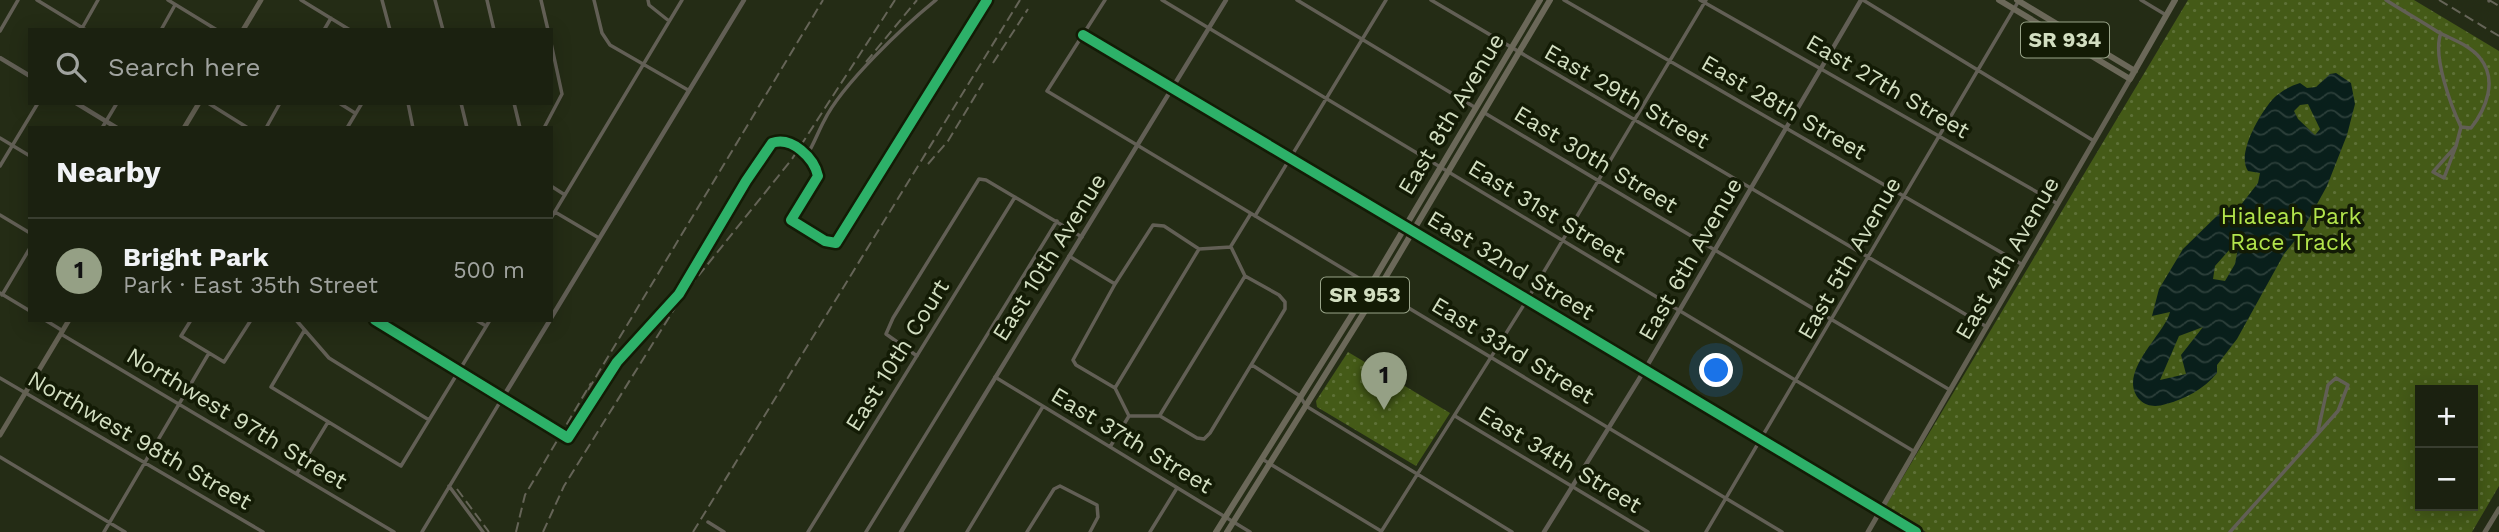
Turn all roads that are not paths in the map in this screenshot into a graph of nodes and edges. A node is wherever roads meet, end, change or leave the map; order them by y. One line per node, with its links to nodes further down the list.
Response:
1 (18, 0): 50 (street)
2 (37, 0): 38 (street)
3 (98, 0): 39 (street)
4 (167, 0): 33 (street)
5 (261, 0): 42 (main road)
6 (301, 0): 36 (street)
7 (382, 0): 45 (street)
8 (435, 0): 46 (street)
9 (487, 0): 47 (street)
10 (541, 0): 48 (street)
11 (594, 0): 59 (street)
12 (648, 0): 37 (street)
13 (682, 0): 37 (street)
14 (744, 0): 66 (street)
15 (936, 0): 103 (street)
16 (987, 0): 103 (street)
17 (1105, 0): 52 (street)
18 (1162, 0): 49 (street, East 31st Street)
19 (1226, 0): 49 (street, East 10th Avenue)
20 (1297, 0): 53 (street, East 30th Street)
21 (1386, 0): 53 (street)
22 (1431, 0): 54 (street, East 29th Street)
23 (1540, 0): 54 (main road, East 8th Avenue / SR 953)
24 (1550, 0): 56 (main road, East 8th Avenue / SR 953)
25 (1564, 0): 58 (street, East 28th Street)
26 (1862, 0): 60 (street, East 6th Avenue); 61 (street)
27 (1999, 0): 34 (main road, SR 934)
28 (2018, 0): 34 (street, East 5th Avenue); 62 (main road, SR 934)
29 (2141, 0): 35 (street)
30 (2175, 0): 35 (main road, East 4th Avenue / SR 934)
31 (2386, 0): 51 (street)
32 (1703, 1): 58 (street); 60 (street, East 27th Street)
33 (175, 5): 40 (street); 41 (street)
34 (2014, 9): 61 (street, East 5th Avenue); 64 (main road, SR 934)
35 (2166, 15): 62 (main road, East 4th Avenue / SR 934)
36 (331, 18): 43 (street); 44 (street)
37 (670, 21): 59 (street)
38 (81, 28)
39 (84, 28)
40 (162, 28)
41 (214, 28)
42 (244, 28)
43 (325, 28)
44 (347, 28)
45 (389, 28)
46 (442, 28)
47 (493, 28)
48 (548, 28)
49 (1209, 28): 65 (street, East 10th Avenue); 67 (street, East 31st Street)
50 (0, 31)
51 (2441, 33): 94 (street); 94 (street)
52 (1083, 35): 65 (street, East 32nd Street); 101 (street, East 33rd Street)
53 (1362, 39): 67 (street); 79 (street, East 30th Street)
54 (1511, 49): 56 (street, East 29th Street); 79 (main road, East 8th Avenue / SR 953)
55 (553, 52): 93 (street)
56 (1519, 54): 80 (main road, East 8th Avenue / SR 953); 82 (street, East 29th Street)
57 (0, 58): 63 (street)
58 (1670, 61): 82 (street); 95 (street, East 28th Street)
59 (643, 65): 66 (street); 111 (street)
60 (1822, 68): 95 (street, East 6th Avenue); 96 (street, East 27th Street)
61 (1977, 70): 96 (street, East 5th Avenue); 98 (street)
62 (2135, 71): 64 (main road, East 4th Avenue / SR 934)
63 (28, 75)
64 (2130, 79): 98 (main road, East 4th Avenue)
65 (1173, 89): 101 (street, East 10th Avenue); 104 (street, East 32nd Street)
66 (688, 90): 124 (street)
67 (1326, 100): 104 (street); 106 (street, East 31st Street)
68 (37, 105): 99 (street)
69 (79, 105): 83 (street)
70 (116, 105): 83 (street)
71 (198, 105): 86 (main road)
72 (211, 105): 87 (street)
73 (279, 105): 88 (street)
74 (342, 105): 81 (street)
75 (361, 105): 81 (street)
76 (408, 105): 90 (street)
77 (461, 105): 91 (street)
78 (514, 105): 92 (street)
79 (1476, 108): 80 (street, East 30th Street); 106 (main road, East 8th Avenue / SR 953)
80 (1484, 113): 107 (main road, East 8th Avenue / SR 953); 108 (street, East 30th Street)
81 (356, 114): 89 (street)
82 (1634, 120): 108 (street); 110 (street, East 29th Street)
83 (106, 121): 84 (street); 85 (street)
84 (103, 126)
85 (114, 126)
86 (185, 126)
87 (245, 126)
88 (267, 126)
89 (348, 126)
90 (413, 126)
91 (467, 126)
92 (520, 126)
93 (545, 126)
94 (2461, 127): 100 (street)
95 (1787, 129): 110 (street, East 6th Avenue); 113 (street, East 28th Street)
96 (1940, 136): 113 (street, East 5th Avenue); 114 (street, East 27th Street)
97 (0, 138): 99 (street)
98 (2094, 141): 114 (main road, East 4th Avenue)
99 (13, 146): 102 (street); 105 (street)
100 (2456, 146): 100 (street)
101 (1139, 147): 118 (street, East 33rd Street); 123 (street, East 10th Avenue)
102 (28, 155)
103 (807, 156): 168 (street)
104 (1292, 156): 118 (street); 120 (street, East 32nd Street)
105 (0, 166)
106 (1441, 167): 107 (street, East 31st Street); 120 (main road, East 8th Avenue / SR 953)
107 (1448, 172): 121 (main road, East 8th Avenue / SR 953); 125 (street, East 31st Street)
108 (1599, 180): 125 (street); 128 (street, East 30th Street)
109 (553, 187): 111 (street)
110 (1751, 190): 128 (street, East 6th Avenue); 131 (street, East 29th Street)
111 (565, 195): 115 (street)
112 (1015, 197): 119 (street); 157 (street, East 10th Court); 157 (street)
113 (1904, 197): 131 (street, East 5th Avenue); 132 (street, East 28th Street)
114 (2059, 204): 132 (main road, East 4th Avenue)
115 (555, 212): 117 (street); 124 (street)
116 (0, 215): 122 (street)
117 (553, 215)
118 (1253, 216): 126 (street); 135 (street, East 33rd Street)
119 (1057, 221): 123 (street); 210 (street)
120 (1405, 226): 121 (street, East 32nd Street); 135 (main road, East 8th Avenue / SR 953)
121 (1413, 231): 136 (main road, East 8th Avenue / SR 953); 138 (street, East 32nd Street)
122 (28, 232)
123 (1082, 237): 130 (street, East 10th Avenue)
124 (599, 238): 141 (street)
125 (1561, 240): 138 (street); 140 (street, East 31st Street)
126 (1231, 247): 127 (street); 133 (street)
127 (1199, 249): 134 (street); 165 (street)
128 (1716, 250): 140 (street, East 6th Avenue); 142 (street, East 30th Street)
129 (28, 251): 137 (street)
130 (1069, 256): 134 (street); 162 (street, East 10th Avenue)
131 (1869, 258): 142 (street, East 5th Avenue); 153 (street, East 29th Street)
132 (2023, 265): 153 (main road, East 4th Avenue)
133 (1245, 276): 159 (street); 173 (street)
134 (1115, 284): 165 (street)
135 (1370, 286): 136 (street, East 33rd Street); 169 (main road, East 8th Avenue / SR 953)
136 (1378, 290): 158 (street, East 33rd Street); 171 (main road, East 8th Avenue / SR 953)
137 (1, 294): 139 (street)
138 (1527, 300): 158 (street); 161 (street, East 32nd Street)
139 (28, 310)
140 (1680, 311): 161 (street, East 6th Avenue); 164 (street, East 31st Street)
141 (553, 316)
142 (1833, 320): 164 (street, East 5th Avenue); 166 (street, East 30th Street)
143 (48, 322): 155 (street, Northwest 97th Street)
144 (68, 322): 155 (main road)
145 (190, 322): 156 (street)
146 (249, 322): 156 (street)
147 (297, 322): 154 (street)
148 (378, 322): 160 (street)
149 (479, 322): 152 (street)
150 (489, 322): 152 (street)
151 (549, 322): 168 (street)
152 (486, 326): 160 (street)
153 (1987, 327): 166 (main road, East 4th Avenue)
154 (304, 331): 176 (street); 177 (street)
155 (62, 332): 167 (main road); 170 (street, Northwest 97th Street)
156 (209, 353): 170 (street)
157 (917, 356): 209 (street, East 10th Court)
158 (1492, 358): 175 (street); 178 (street, East 33rd Street)
159 (1252, 365): 169 (street); 173 (street)
160 (460, 372): 168 (street); 176 (street)
161 (1644, 372): 178 (street, East 6th Avenue); 181 (street, East 32nd Street)
162 (995, 377): 172 (street, East 37th Street); 211 (street, East 10th Avenue)
163 (0, 378): 167 (street, Northwest 98th Street)
164 (1797, 381): 181 (street, East 5th Avenue); 183 (street, East 31st Street)
165 (1115, 388): 174 (street)
166 (1950, 390): 183 (main road, East 4th Avenue)
167 (25, 393): 180 (main road); 186 (street, Northwest 98th Street)
168 (503, 397): 190 (street)
169 (1300, 397): 171 (street); 185 (main road, East 8th Avenue / SR 953)
170 (180, 404): 186 (street); 188 (street, Northwest 97th Street)
171 (1306, 406): 187 (main road, East 8th Avenue / SR 953); 189 (street)
172 (1042, 407): 182 (street, East 37th Street); 201 (street)
173 (1160, 415): 174 (street)
174 (1129, 416): 182 (street)
175 (1455, 416): 189 (street); 192 (street, East 34th Street)
176 (429, 420): 177 (street)
177 (328, 422): 188 (street)
178 (1610, 428): 192 (street, East 6th Avenue); 193 (street, East 33rd Street)
179 (2318, 431): 179 (street); 227 (street)
180 (0, 435)
181 (1763, 441): 193 (street, East 5th Avenue); 195 (street, East 32nd Street)
182 (1110, 447): 191 (street, East 37th Street)
183 (1914, 452): 195 (main road, East 4th Avenue)
184 (0, 457): 199 (street)
185 (1262, 459): 187 (street); 196 (main road, East 8th Avenue / SR 953)
186 (145, 463): 199 (street); 204 (street, Northwest 98th Street)
187 (1270, 464): 198 (main road, East 8th Avenue / SR 953); 218 (street)
188 (297, 473): 205 (street, Northwest 97th Street)
189 (1417, 474): 218 (street); 219 (street)
190 (448, 485): 206 (street); 207 (street)
191 (1177, 488): 196 (street, East 37th Street); 214 (street)
192 (1573, 488): 220 (street, East 6th Avenue); 221 (street, East 34th Street)
193 (1727, 499): 200 (street, East 33rd Street); 222 (street, East 5th Avenue)
194 (2499, 509): 228 (main road)
195 (1881, 511): 225 (main road, East 4th Avenue); 226 (street, East 32nd Street)
196 (1225, 517): 198 (street, East 37th Street); 215 (main road, East 8th Avenue / SR 953)
197 (708, 522): 208 (street)
198 (1233, 522): 216 (main road, East 8th Avenue / SR 953); 217 (street, East 37th Street)
199 (110, 523): 202 (street); 203 (street)
200 (1771, 525): 223 (street); 224 (street, East 33rd Street)
201 (968, 531)
202 (104, 532)
203 (125, 532)
204 (263, 532)
205 (394, 532)
206 (422, 532)
207 (483, 532)
208 (723, 532)
209 (808, 532)
210 (866, 532)
211 (901, 532)
212 (1027, 532): 213 (street)
213 (1090, 532)
214 (1150, 532)
215 (1216, 532)
216 (1227, 532)
217 (1250, 532)
218 (1382, 532)
219 (1512, 532)
220 (1544, 532)
221 (1648, 532)
222 (1706, 532)
223 (1766, 532)
224 (1782, 532)
225 (1868, 532)
226 (1916, 532)
227 (2230, 532)
228 (2485, 532)

